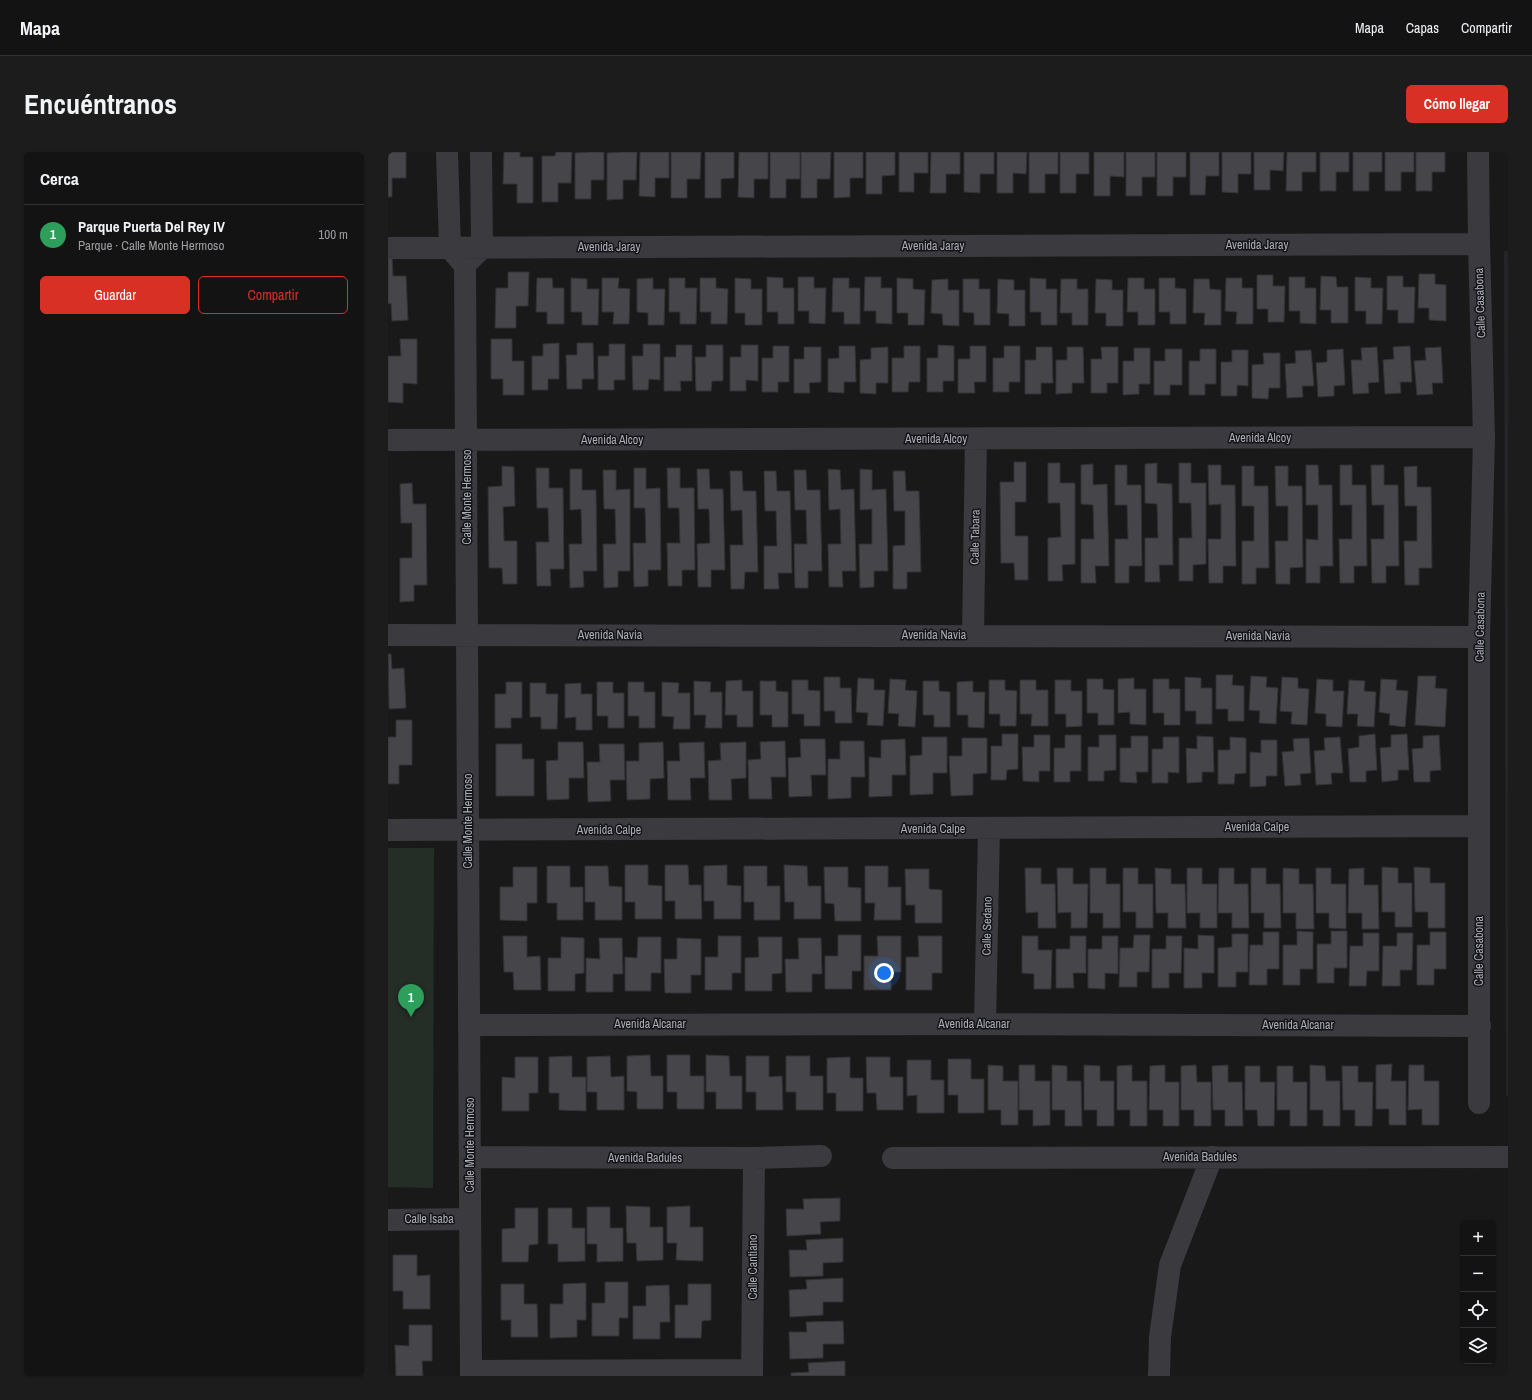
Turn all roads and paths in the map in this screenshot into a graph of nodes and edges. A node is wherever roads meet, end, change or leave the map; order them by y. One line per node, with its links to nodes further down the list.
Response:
1 (447, 152): 6 (street)
2 (481, 152): 7 (street)
3 (1478, 152): 4 (street, Calle Casabona)
4 (1479, 244): 7 (street, Avenida Jaray); 9 (street, Calle Casabona)
5 (388, 248): 6 (street, Avenida Jaray)
6 (450, 248): 7 (street, Avenida Jaray); 8 (street)
7 (482, 248): 8 (street)
8 (465, 266): 12 (street, Calle Monte Hermoso)
9 (1484, 437): 10 (street, Avenida Alcoy); 16 (street, Calle Casabona)
10 (976, 439): 12 (street, Avenida Alcoy); 15 (street, Calle Tabara)
11 (388, 440): 12 (street, Avenida Alcoy)
12 (466, 440): 14 (street, Calle Monte Hermoso)
13 (388, 635): 14 (street, Avenida Navia)
14 (467, 635): 15 (street, Avenida Navia); 20 (street, Calle Monte Hermoso)
15 (973, 636): 16 (street, Avenida Navia)
16 (1479, 637): 17 (street, Calle Casabona)
17 (1479, 826): 18 (street, Avenida Calpe); 23 (street, Calle Casabona)
18 (989, 828): 20 (street, Avenida Calpe); 21 (street, Calle Sedano)
19 (388, 830): 20 (street, Avenida Calpe)
20 (468, 830): 22 (street, Calle Monte Hermoso)
21 (985, 1024): 22 (street, Avenida Alcanar); 23 (street, Avenida Alcanar)
22 (469, 1025): 26 (street, Calle Monte Hermoso)
23 (1480, 1026): 24 (street, Calle Casabona)
24 (1479, 1103)
25 (821, 1156): 29 (street, Avenida Badules)
26 (470, 1157): 29 (street, Avenida Badules); 31 (street, Calle Monte Hermoso)
27 (1212, 1157): 28 (street, Avenida Badules); 30 (street, Avenida Badules); 35 (street)
28 (1508, 1157)
29 (754, 1158): 34 (street, Calle Cantiano)
30 (893, 1158)
31 (470, 1219): 32 (street, Calle Isaba); 33 (street, Calle Monte Hermoso)
32 (388, 1220)
33 (471, 1373): 34 (street)
34 (752, 1373)
35 (1160, 1376)

